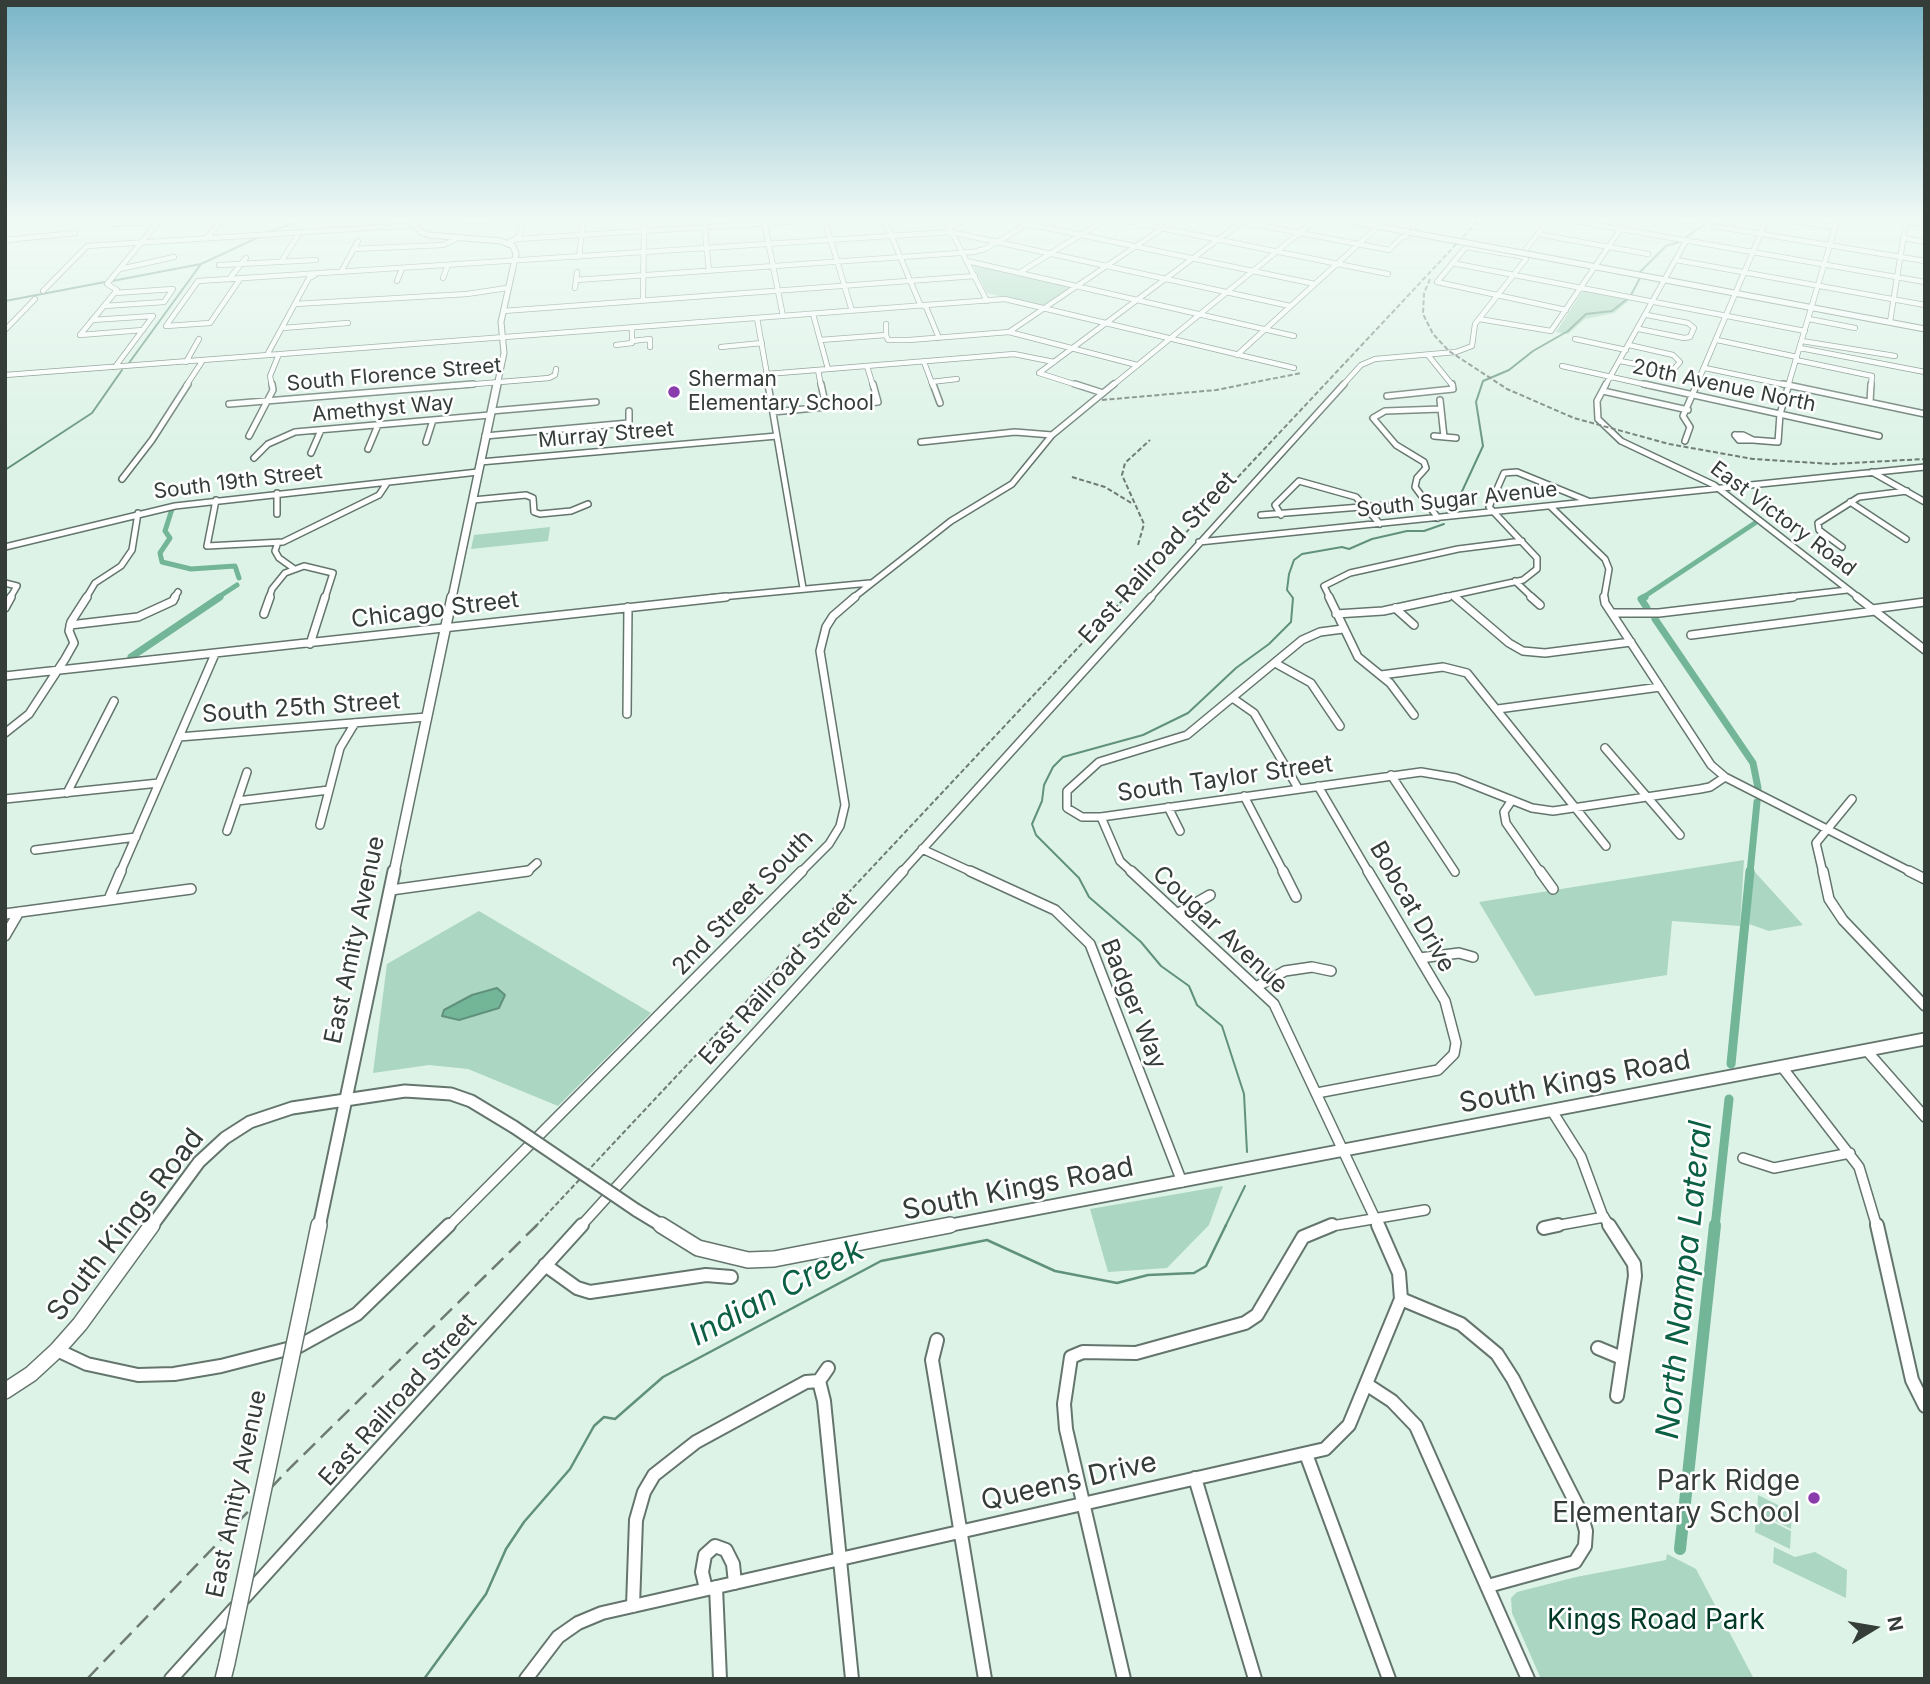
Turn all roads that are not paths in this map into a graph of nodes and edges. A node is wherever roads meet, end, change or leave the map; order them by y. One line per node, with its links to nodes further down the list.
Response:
1 (35, 299): 60 (street)
2 (1894, 299): 51 (street)
3 (109, 300): 35 (street)
4 (166, 300): 35 (street)
5 (185, 300): 6 (street)
6 (226, 300)
7 (297, 300): 32 (street)
8 (371, 300): 32 (street)
9 (505, 300): 40 (main road, East Amity Avenue)
10 (642, 300): 11 (street); 40 (street)
11 (648, 300)
12 (780, 300): 45 (street)
13 (849, 300): 41 (street)
14 (920, 300): 33 (street)
15 (1000, 300): 30 (street)
16 (1007, 300): 38 (street)
17 (1058, 300): 38 (street)
18 (1137, 300): 43 (street); 53 (street)
19 (1217, 300): 43 (street, 2nd Street South)
20 (1261, 300): 36 (street)
21 (1297, 300): 36 (street)
22 (1493, 300): 48 (street)
23 (1514, 300): 39 (street)
24 (1574, 300): 39 (street)
25 (1642, 300): 31 (street)
26 (1733, 300): 46 (street)
27 (1769, 300): 37 (main road)
28 (1815, 300): 37 (street)
29 (1897, 300): 34 (street)
30 (988, 301): 33 (street)
31 (1654, 302): 44 (street); 46 (street)
32 (295, 304): 55 (street)
33 (923, 305): 41 (street); 68 (street)
34 (1925, 305)
35 (104, 306): 50 (street)
36 (1290, 306): 62 (street)
37 (1812, 308): 49 (street); 51 (main road)
38 (1044, 309): 53 (street); 64 (street)
39 (1566, 310): 48 (street)
40 (503, 311): 67 (main road, East Amity Avenue)
41 (852, 311): 42 (street)
42 (813, 314): 45 (street); 72 (street)
43 (1199, 314): 62 (street); 70 (street, 2nd Street South)
44 (1647, 315): 58 (street); 58 (street)
45 (783, 316): 47 (street)
46 (1726, 316): 63 (street); 73 (street)
47 (757, 318): 56 (street); 76 (street)
48 (1479, 319): 86 (street, East Railroad Street)
49 (1808, 319): 57 (street); 63 (street)
50 (92, 320): 61 (street); 61 (street)
51 (1890, 322): 59 (main road)
52 (348, 323): 55 (street)
53 (1105, 323): 70 (street); 80 (street)
54 (886, 324): 65 (street)
55 (282, 328): 84 (street)
56 (632, 328): 67 (street); 74 (street)
57 (1855, 328)
58 (1639, 329): 81 (street)
59 (1925, 329)
60 (5, 330)
61 (143, 330): 97 (street)
62 (1265, 330): 66 (street); 85 (street)
63 (1805, 331): 75 (street)
64 (1009, 332): 68 (street); 80 (street)
65 (886, 335): 68 (street); 72 (street)
66 (1294, 336)
67 (503, 337): 83 (street); 108 (main road, East Amity Avenue)
68 (939, 338)
69 (199, 339): 91 (street)
70 (1169, 339): 85 (street); 94 (street, 2nd Street South)
71 (1575, 339): 81 (street)
72 (820, 340): 101 (street)
73 (1717, 340): 88 (street); 99 (street)
74 (632, 341): 77 (street); 78 (street)
75 (1802, 341): 82 (street); 87 (street)
76 (762, 344): 79 (street); 104 (street)
77 (616, 345)
78 (650, 347)
79 (721, 347)
80 (1072, 348): 93 (street); 94 (street)
81 (1627, 348): 90 (street); 90 (street)
82 (1800, 348): 88 (street); 103 (street)
83 (279, 354): 84 (street); 116 (street)
84 (267, 355): 89 (street)
85 (1237, 355): 98 (street)
86 (1429, 355): 114 (street); 175 (street, East Railroad Street)
87 (1895, 356)
88 (1797, 359): 110 (street); 118 (street)
89 (203, 360): 91 (street); 151 (street)
90 (1620, 361): 106 (street)
91 (186, 362): 97 (street)
92 (923, 362): 93 (street); 95 (street); 109 (street)
93 (1054, 362): 112 (street)
94 (1137, 365): 112 (street, 2nd Street South)
95 (867, 366): 101 (street); 121 (street)
96 (1562, 366): 106 (street, 20th Avenue North)
97 (115, 367): 105 (street)
98 (1294, 368)
99 (1705, 368): 110 (street); 113 (street)
100 (556, 369): 108 (street, South Florence Street)
101 (828, 369): 102 (street)
102 (818, 370): 104 (street); 121 (street)
103 (1925, 372)
104 (767, 374): 125 (street)
105 (5, 375)
106 (1611, 377): 111 (street); 113 (street, 20th Avenue North)
107 (957, 379): 109 (street)
108 (497, 382): 116 (street, South Florence Street); 126 (main road, East Amity Avenue)
109 (931, 382): 119 (street)
110 (1789, 386): 118 (street); 127 (street)
111 (1604, 391): 123 (street); 153 (street, East Victory Road)
112 (1103, 393): 132 (street, 2nd Street South)
113 (1694, 395): 123 (street); 127 (street, 20th Avenue North)
114 (1387, 396)
115 (1440, 400): 122 (street)
116 (267, 401): 120 (street, South Florence Street); 133 (street)
117 (596, 402): 126 (street, Amethyst Way)
118 (1870, 402): 128 (street)
119 (940, 403)
120 (229, 404)
121 (826, 407): 125 (street)
122 (1441, 409): 138 (street); 170 (street)
123 (1688, 410): 141 (street)
124 (629, 411): 134 (street)
125 (773, 412): 135 (street)
126 (490, 413): 129 (street, Amethyst Way); 134 (main road, East Amity Avenue)
127 (1780, 414): 137 (street, 20th Avenue North); 140 (street)
128 (1925, 414)
129 (433, 420): 130 (street, Amethyst Way); 142 (street)
130 (378, 425): 131 (street, Amethyst Way); 144 (street)
131 (321, 430): 145 (street); 146 (street, Amethyst Way)
132 (1052, 435): 143 (street); 181 (street, 2nd Street South)
133 (248, 436)
134 (485, 436): 147 (main road, East Amity Avenue)
135 (777, 436): 147 (street, Murray Street); 182 (street)
136 (1434, 436): 138 (street)
137 (1879, 436)
138 (1444, 437): 139 (street)
139 (1456, 438)
140 (1753, 440)
141 (1685, 441)
142 (426, 442)
143 (921, 442)
144 (368, 449)
145 (311, 453)
146 (254, 457)
147 (480, 462): 149 (main road, East Amity Avenue)
148 (1925, 467): 150 (street, South Sugar Avenue)
149 (478, 472): 152 (street, South 19th Street); 157 (main road, East Amity Avenue)
150 (1876, 472): 153 (street, South Sugar Avenue); 154 (street)
151 (122, 479)
152 (387, 483): 155 (street, South 19th Street); 174 (street)
153 (1717, 488): 158 (street, South Sugar Avenue); 183 (street, East Victory Road)
154 (1907, 491): 159 (street); 160 (street)
155 (277, 493): 156 (street, South 19th Street); 167 (street)
156 (216, 500): 166 (street, South 19th Street); 174 (street)
157 (473, 500): 161 (street); 197 (main road, East Amity Avenue)
158 (1588, 501): 164 (street, South Sugar Avenue); 165 (street)
159 (1850, 502): 172 (street); 177 (street)
160 (1925, 502)
161 (588, 504)
162 (1364, 505): 163 (street); 169 (street); 169 (street); 171 (street)
163 (1386, 505)
164 (1550, 506): 165 (street, South Sugar Avenue); 192 (street)
165 (1493, 512): 170 (street, South Sugar Avenue); 173 (street)
166 (138, 513): 176 (street, South 19th Street); 195 (street)
167 (277, 514)
168 (1261, 515): 169 (street)
169 (1281, 515)
170 (1438, 518): 171 (street, South Sugar Avenue)
171 (1380, 524): 175 (street, South Sugar Avenue)
172 (1906, 539)
173 (1522, 541): 179 (street); 194 (street)
174 (278, 542): 178 (street)
175 (1199, 542): 244 (street, East Railroad Street)
176 (5, 547)
177 (1842, 547)
178 (293, 568): 193 (street); 201 (street)
179 (1515, 581): 185 (street); 187 (street)
180 (5, 583): 189 (street)
181 (870, 583): 182 (street, Chicago Street); 284 (street, 2nd Street South)
182 (803, 588): 188 (street, Chicago Street)
183 (1847, 590): 191 (street, East Victory Road); 192 (street)
184 (178, 592): 195 (street)
185 (1452, 594): 190 (street); 200 (street)
186 (1925, 602): 191 (street)
187 (1539, 605)
188 (628, 607): 197 (street, Chicago Street); 212 (street)
189 (5, 608)
190 (1395, 608): 194 (street); 196 (street)
191 (1873, 610): 199 (street); 202 (street, East Victory Road)
192 (1612, 613): 200 (street)
193 (264, 614)
194 (1336, 614): 198 (street)
195 (71, 625): 205 (street)
196 (1414, 625)
197 (445, 627): 201 (street, Chicago Street); 214 (main road, East Amity Avenue)
198 (1343, 629): 204 (street, South Taylor Street); 206 (street)
199 (1691, 635)
200 (1630, 642): 208 (street)
201 (310, 644): 203 (street, Chicago Street)
202 (1925, 650)
203 (215, 654): 205 (street, Chicago Street); 218 (street)
204 (1275, 663): 209 (street, South Taylor Street); 216 (street)
205 (58, 670): 207 (street, Chicago Street); 217 (street)
206 (1381, 675): 211 (street); 213 (street)
207 (5, 676)
208 (1660, 687): 211 (street); 222 (street)
209 (1234, 699): 225 (street); 236 (street, South Taylor Street)
210 (114, 701): 227 (street)
211 (1497, 709): 235 (street)
212 (627, 715)
213 (1414, 715)
214 (427, 717): 215 (street, South 25th Street); 251 (main road, East Amity Avenue)
215 (355, 723): 218 (street, South 25th Street); 226 (street)
216 (1340, 726)
217 (5, 733)
218 (179, 737): 223 (street)
219 (1605, 748): 229 (street)
220 (247, 772): 233 (street)
221 (1391, 775): 224 (street, South Taylor Street); 232 (street, South Taylor Street); 247 (street)
222 (1725, 777): 229 (street, South Taylor Street); 238 (street)
223 (159, 783): 227 (street); 242 (street)
224 (1318, 786): 225 (street, South Taylor Street); 260 (street, Bobcat Drive)
225 (1298, 788): 228 (street, South Taylor Street)
226 (329, 790): 233 (street); 237 (street)
227 (67, 793): 230 (street)
228 (1244, 796): 234 (street, South Taylor Street); 253 (street)
229 (1647, 797): 235 (street, South Taylor Street); 241 (street)
230 (5, 799)
231 (1852, 799): 238 (street)
232 (1512, 800): 235 (street, South Taylor Street); 250 (street)
233 (237, 801): 239 (street)
234 (1168, 807): 236 (street, South Taylor Street); 240 (street)
235 (1575, 808): 243 (street)
236 (1101, 817): 257 (street, Cougar Avenue)
237 (320, 825)
238 (1826, 829): 248 (street); 263 (street)
239 (227, 831)
240 (1180, 831)
241 (1680, 835)
242 (136, 837): 245 (street); 254 (street)
243 (1606, 846)
244 (922, 849): 274 (street, Badger Way); 279 (street, East Railroad Street)
245 (35, 850)
246 (537, 863): 251 (street)
247 (1455, 872)
248 (1925, 879)
249 (191, 889): 254 (street)
250 (1553, 889)
251 (391, 890): 268 (main road, East Amity Avenue)
252 (1210, 895): 257 (street)
253 (1296, 897)
254 (109, 900): 255 (street)
255 (19, 912): 256 (street); 258 (street)
256 (5, 914)
257 (1177, 914): 262 (street, Cougar Avenue)
258 (5, 936)
259 (1473, 957): 260 (street)
260 (1420, 958): 267 (street, Bobcat Drive)
261 (1331, 971): 262 (street)
262 (1256, 987): 267 (street, Cougar Avenue)
263 (1925, 1006)
264 (1925, 1040): 265 (main road, South Kings Road)
265 (1867, 1051): 266 (main road, South Kings Road); 270 (street)
266 (1782, 1067): 269 (main road, South Kings Road); 272 (street)
267 (1317, 1093): 271 (street, Cougar Avenue)
268 (346, 1100): 274 (main road, South Kings Road, bridge); 284 (main road, South Kings Road); 301 (main road, East Amity Avenue, bridge)
269 (1552, 1111): 271 (main road, South Kings Road); 277 (street)
270 (1925, 1117)
271 (1344, 1151): 274 (main road, South Kings Road); 276 (street)
272 (1850, 1153): 273 (street); 291 (street)
273 (1743, 1158)
274 (1182, 1182)
275 (1425, 1210): 276 (street)
276 (1374, 1216): 281 (street); 294 (street)
277 (1604, 1217): 278 (street); 285 (street)
278 (1544, 1228)
279 (545, 1265): 280 (street); 302 (street, East Railroad Street)
280 (730, 1278)
281 (1401, 1299): 288 (street, Queens Drive); 298 (street)
282 (937, 1340): 295 (street)
283 (1598, 1348): 285 (street)
284 (57, 1350): 289 (main road, South Kings Road)
285 (1622, 1358): 290 (street)
286 (828, 1368): 287 (street)
287 (819, 1381): 296 (street); 300 (street)
288 (1366, 1384): 292 (street, Queens Drive); 298 (street)
289 (5, 1391)
290 (1617, 1395)
291 (1925, 1406)
292 (1307, 1454): 293 (street, Queens Drive); 309 (street)
293 (1195, 1478): 294 (street, Queens Drive); 308 (street)
294 (1083, 1504): 295 (street, Queens Drive); 307 (street)
295 (961, 1532): 296 (street, Queens Drive); 306 (street)
296 (840, 1559): 297 (street, Queens Drive); 305 (street)
297 (735, 1583): 299 (street, Queens Drive); 299 (street)
298 (1488, 1586): 310 (street)
299 (711, 1588): 300 (street, Queens Drive); 304 (street)
300 (633, 1606): 303 (street, Queens Drive)
301 (225, 1671)
302 (171, 1679)
303 (526, 1679)
304 (720, 1679)
305 (852, 1679)
306 (985, 1679)
307 (1124, 1679)
308 (1255, 1679)
309 (1389, 1679)
310 (1528, 1679)

